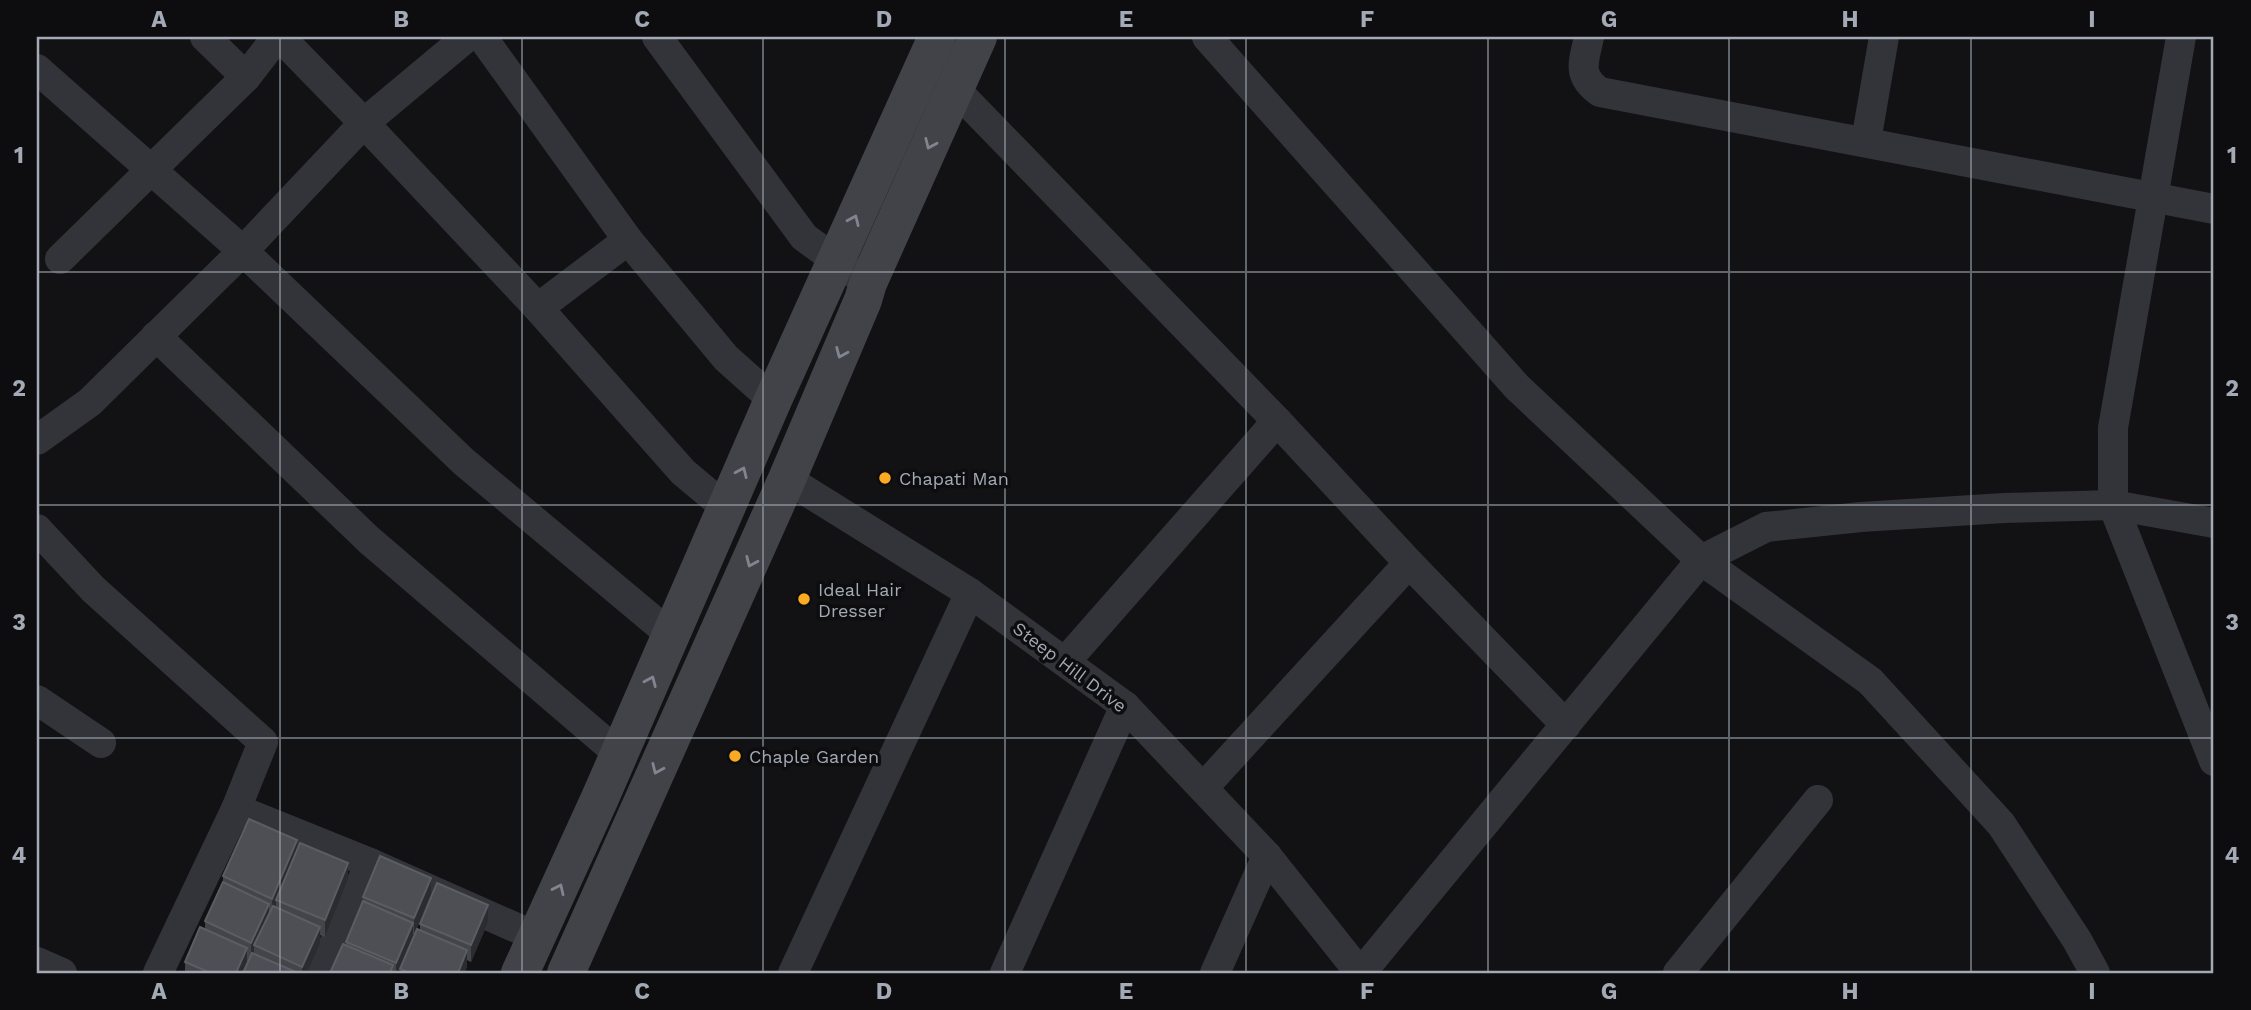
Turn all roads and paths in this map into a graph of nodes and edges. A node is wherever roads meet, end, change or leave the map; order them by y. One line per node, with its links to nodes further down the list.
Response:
1 (205, 37): 12 (street)
2 (467, 37): 14 (street)
3 (482, 37): 19 (street)
4 (657, 37): 22 (street)
5 (937, 37): 22 (street, one-way to 5)
6 (978, 37): 13 (street)
7 (1207, 37): 34 (street)
8 (1589, 37): 15 (street)
9 (1884, 37): 15 (street)
10 (2181, 37): 17 (street)
11 (37, 69): 16 (street)
12 (246, 77): 14 (street); 16 (street)
13 (955, 89): 23 (street, one-way to 23); 27 (street)
14 (365, 124): 20 (street); 24 (street)
15 (1866, 141): 17 (street)
16 (150, 169): 20 (street); 21 (street)
17 (2154, 198): 18 (street); 30 (street)
18 (2214, 209)
19 (628, 240): 24 (street); 26 (street)
20 (243, 251): 25 (street); 37 (street)
21 (60, 259)
22 (835, 262): 23 (street); 26 (street)
23 (868, 283): 29 (street, one-way to 29)
24 (538, 309): 31 (street)
25 (156, 336): 28 (street); 43 (street)
26 (773, 400): 31 (street, one-way to 26)
27 (1277, 421): 35 (street); 38 (street)
28 (37, 440)
29 (788, 479): 36 (street, Steep Hill Drive); 57 (street, one-way to 57)
30 (2113, 505): 32 (street); 34 (street); 44 (street)
31 (726, 508): 37 (street)
32 (2214, 523)
33 (37, 529): 47 (street)
34 (1702, 560): 41 (street); 62 (street)
35 (1409, 563): 41 (street); 45 (street)
36 (970, 593): 38 (street, Steep Hill Drive); 58 (street)
37 (671, 635): 43 (street, one-way to 37)
38 (1065, 662): 40 (street, Steep Hill Drive)
39 (37, 699): 42 (street)
40 (1125, 706): 45 (street, Steep Hill Drive); 59 (street)
41 (1566, 725): 61 (street)
42 (101, 743)
43 (620, 754): 50 (street, one-way to 43)
44 (2214, 761)
45 (1203, 788): 48 (street, Steep Hill Drive)
46 (1818, 800): 52 (street)
47 (236, 809): 49 (street); 54 (street)
48 (1267, 856): 60 (street); 61 (street, Steep Hill Drive)
49 (369, 863): 50 (street); 55 (street)
50 (537, 937): 56 (street)
51 (37, 962): 53 (street)
52 (1682, 971)
53 (62, 973)
54 (158, 973)
55 (321, 973)
56 (520, 973)
57 (566, 973)
58 (793, 973)
59 (1005, 973)
60 (1215, 973)
61 (1361, 973)
62 (2095, 973)

